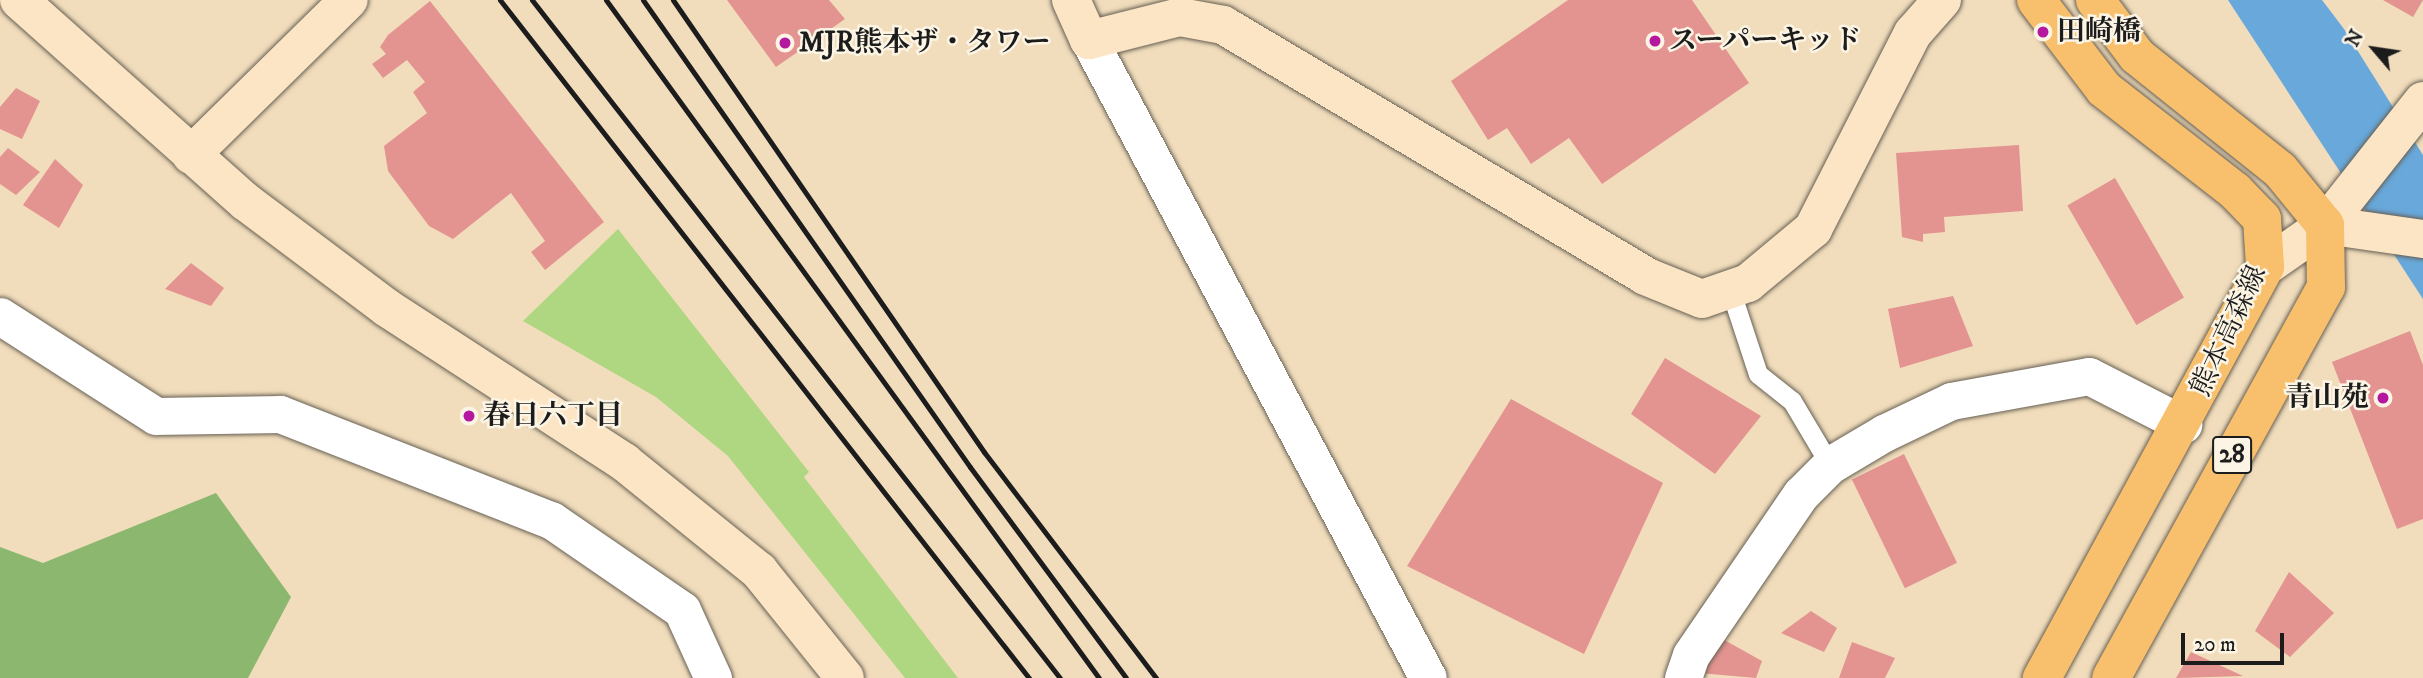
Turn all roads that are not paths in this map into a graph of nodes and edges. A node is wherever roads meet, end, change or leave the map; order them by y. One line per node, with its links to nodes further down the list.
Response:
1 (19, 0): 9 (street)
2 (349, 0): 9 (street)
3 (1071, 0): 7 (street)
4 (1942, 0): 13 (street)
5 (2036, 0): 12 (main road, 熊本高森線)
6 (2095, 0): 10 (main road)
7 (1089, 40): 13 (street); 19 (street)
8 (2423, 101): 10 (street)
9 (191, 155): 18 (street)
10 (2340, 219): 11 (street); 12 (street); 22 (main road, 熊本高森線 / 28)
11 (2423, 239)
12 (2266, 267): 15 (main road, 熊本高森線 / 28)
13 (1730, 289): 16 (lane)
14 (0, 316): 17 (street)
15 (2183, 424): 16 (street); 21 (main road, 熊本高森線 / 28)
16 (1830, 465): 20 (street)
17 (713, 678)
18 (845, 678)
19 (1428, 678)
20 (1683, 678)
21 (2042, 678)
22 (2111, 678)

